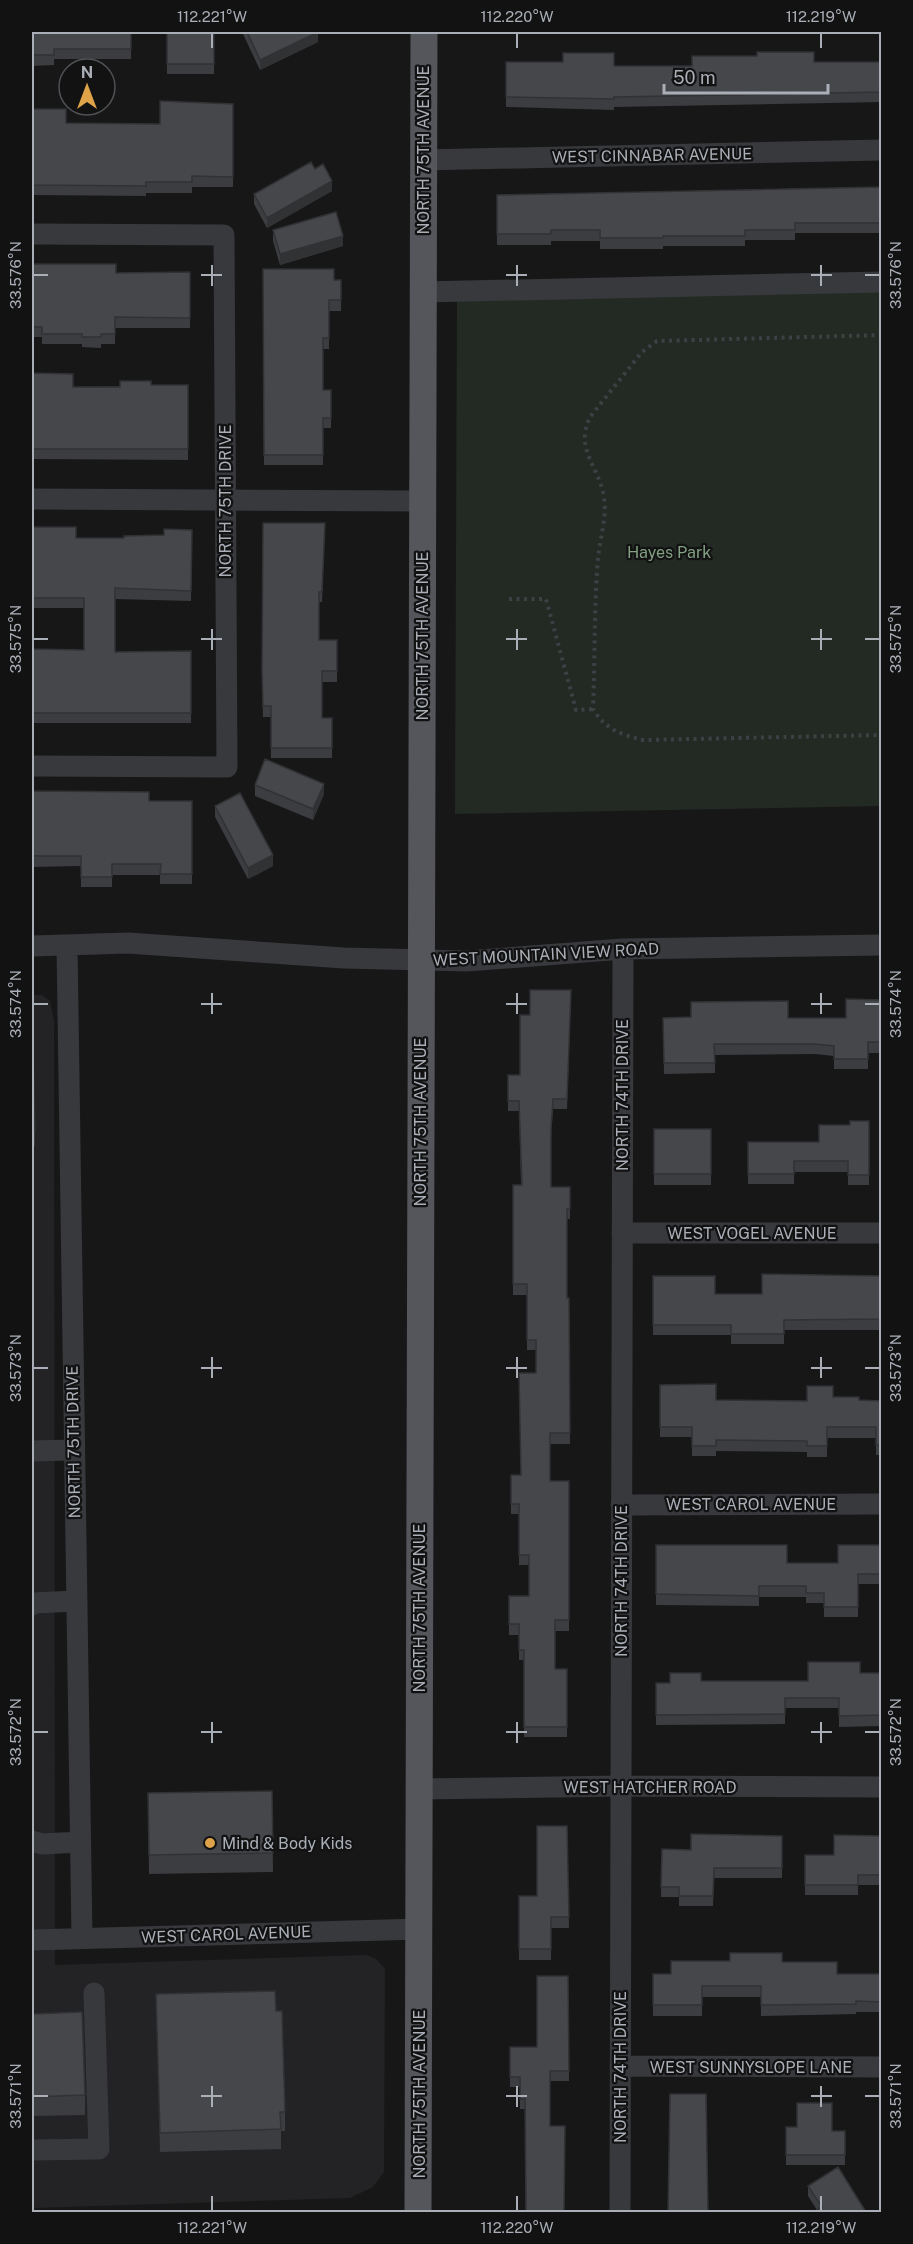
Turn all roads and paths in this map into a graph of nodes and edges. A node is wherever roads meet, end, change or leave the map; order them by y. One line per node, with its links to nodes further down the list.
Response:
1 (423, 32): 3 (main road, NORTH 75TH AVENUE)
2 (882, 150): 3 (street, WEST CINNABAR AVENUE)
3 (423, 160): 6 (main road, NORTH 75TH AVENUE)
4 (32, 234): 9 (street, NORTH 75TH DRIVE)
5 (882, 282): 6 (street)
6 (423, 292): 10 (main road, NORTH 75TH AVENUE)
7 (882, 335): 12 (path)
8 (32, 499): 9 (street)
9 (225, 500): 10 (street); 14 (street, NORTH 75TH DRIVE)
10 (423, 501): 19 (main road, NORTH 75TH AVENUE)
11 (509, 599): 12 (path)
12 (593, 709): 13 (path)
13 (882, 735)
14 (32, 766)
15 (882, 945): 18 (street, WEST MOUNTAIN VIEW ROAD)
16 (32, 946): 17 (street, WEST MOUNTAIN VIEW ROAD)
17 (68, 946): 19 (street, WEST MOUNTAIN VIEW ROAD); 22 (street, NORTH 75TH DRIVE)
18 (623, 949): 19 (street, WEST MOUNTAIN VIEW ROAD); 20 (street, NORTH 74TH DRIVE)
19 (420, 960): 30 (main road, NORTH 75TH AVENUE)
20 (622, 1233): 21 (street, WEST VOGEL AVENUE); 25 (street, NORTH 74TH DRIVE)
21 (882, 1233)
22 (73, 1450): 23 (street); 26 (street, NORTH 75TH DRIVE)
23 (32, 1451)
24 (882, 1504): 25 (street, WEST CAROL AVENUE)
25 (621, 1505): 28 (street, NORTH 74TH DRIVE)
26 (76, 1601): 27 (street); 32 (street, NORTH 75TH DRIVE)
27 (32, 1605)
28 (621, 1786): 29 (street, WEST HATCHER ROAD); 30 (street, WEST HATCHER ROAD); 37 (street, NORTH 74TH DRIVE)
29 (882, 1787)
30 (418, 1789): 33 (main road, NORTH 75TH AVENUE)
31 (32, 1841): 32 (street)
32 (80, 1842): 34 (street, NORTH 75TH DRIVE)
33 (420, 1929): 34 (street, WEST CAROL AVENUE); 40 (main road, NORTH 75TH AVENUE)
34 (82, 1938): 35 (street, WEST CAROL AVENUE)
35 (32, 1940)
36 (94, 1993): 39 (street)
37 (620, 2066): 38 (street, WEST SUNNYSLOPE LANE); 41 (street, NORTH 74TH DRIVE)
38 (882, 2067)
39 (32, 2150)
40 (418, 2212)
41 (620, 2212)

